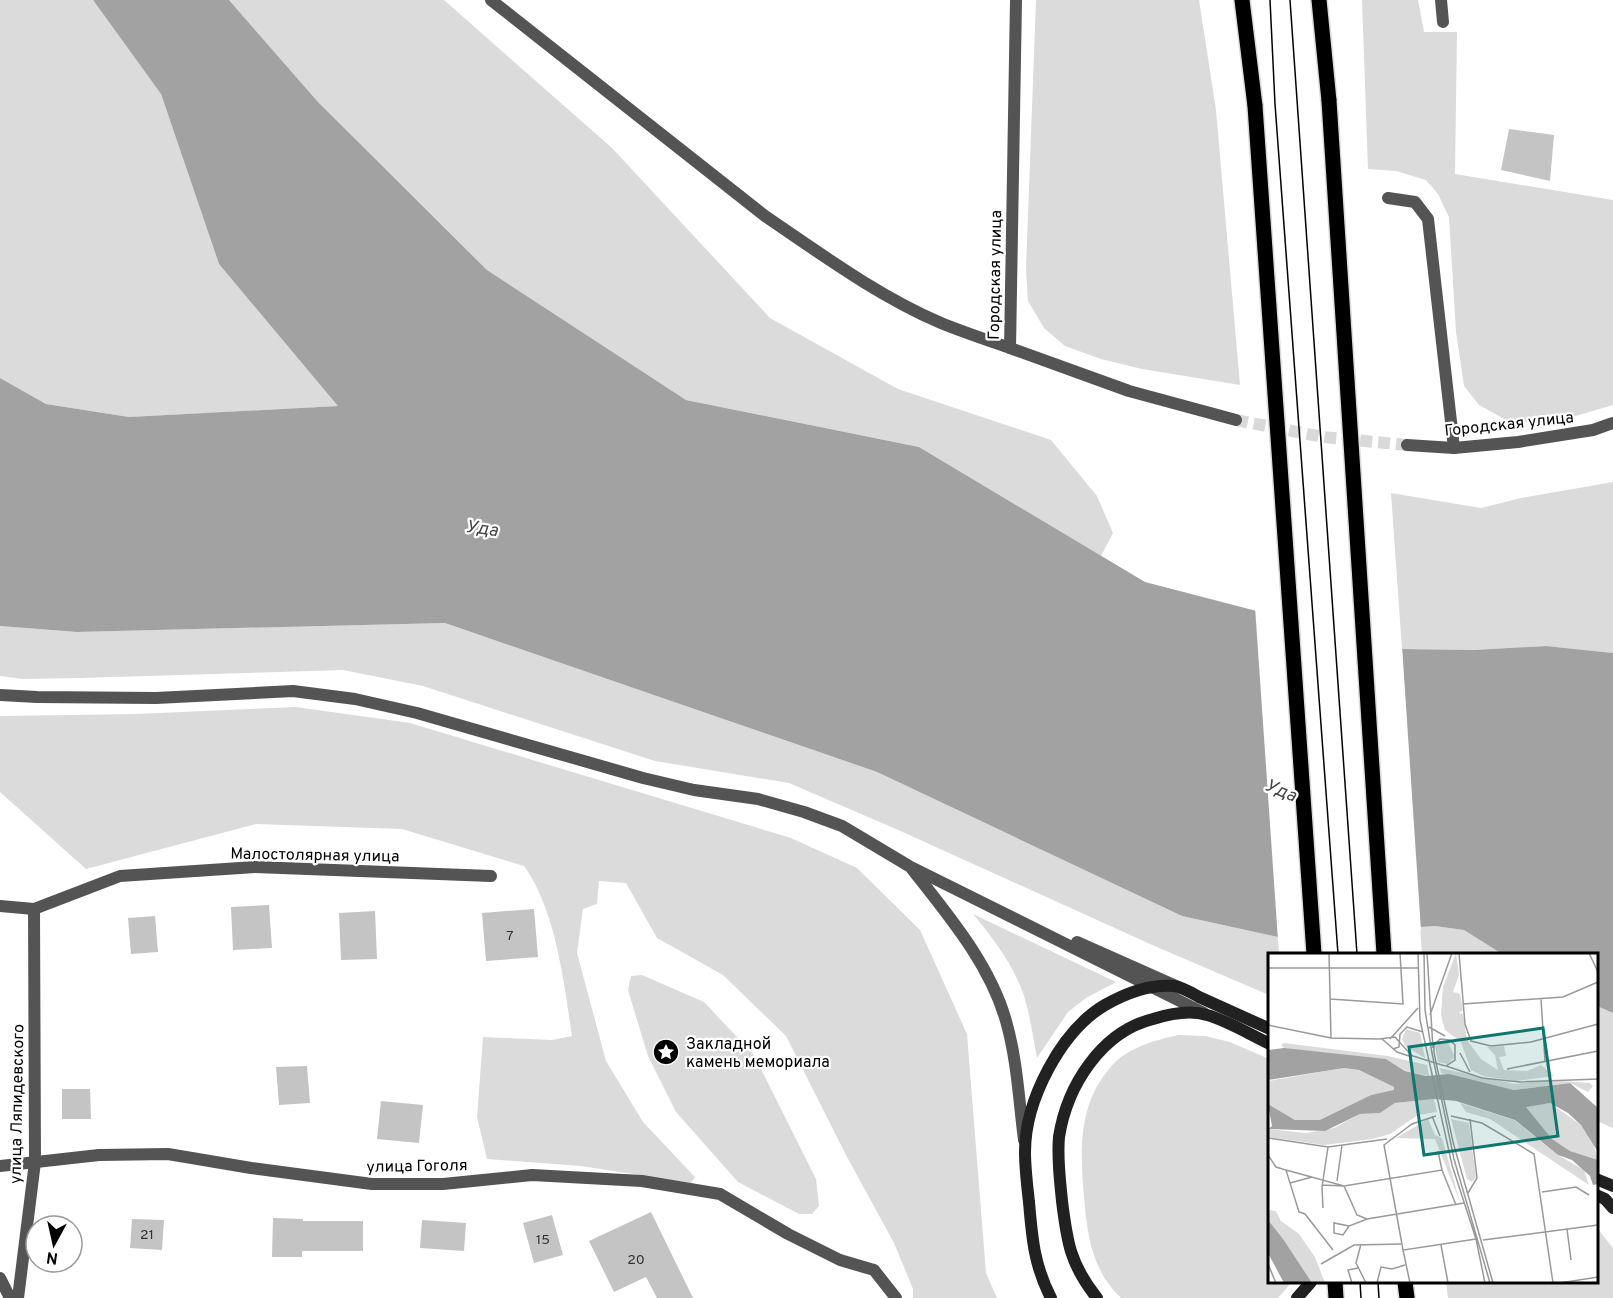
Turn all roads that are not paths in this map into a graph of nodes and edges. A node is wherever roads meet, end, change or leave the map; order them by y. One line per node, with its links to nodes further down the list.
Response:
1 (491, 0): 8 (street)
2 (1016, 0): 8 (street, Городская улица)
3 (1242, 0): 18 (main road, bridge)
4 (1319, 0): 19 (main road, bridge)
5 (1441, 0): 6 (street)
6 (1443, 22)
7 (1388, 198): 12 (street)
8 (1010, 348): 9 (street, Городская улица)
9 (1236, 420)
10 (1613, 423): 12 (street, Городская улица)
11 (1407, 445): 12 (street, Городская улица)
12 (1454, 448)
13 (0, 694): 14 (street)
14 (909, 866): 20 (street); 21 (street); 25 (street)
15 (491, 876): 17 (street, Малостолярная улица)
16 (0, 906): 17 (street, Малостолярная улица)
17 (34, 909): 26 (street, улица Ляпидевского)
18 (1314, 953)
19 (1384, 953)
20 (1176, 986): 21 (main road); 23 (main road)
21 (1150, 987): 22 (street); 25 (main road)
22 (1207, 1014): 24 (main road); 40 (main road)
23 (1268, 1029)
24 (1268, 1044)
25 (1025, 1150): 39 (main road)
26 (35, 1162): 27 (street, улица Гоголя); 37 (street, улица Ляпидевского); 38 (street, улица Гоголя)
27 (0, 1167)
28 (1598, 1180): 29 (main road)
29 (1613, 1186)
30 (1598, 1197): 31 (main road)
31 (1613, 1208)
32 (0, 1278): 36 (street)
33 (1309, 1283): 41 (main road)
34 (1335, 1283): 42 (main road)
35 (1406, 1283): 43 (main road)
36 (10, 1298)
37 (18, 1298)
38 (896, 1298)
39 (1051, 1298)
40 (1097, 1298)
41 (1297, 1298)
42 (1336, 1298)
43 (1407, 1298)

